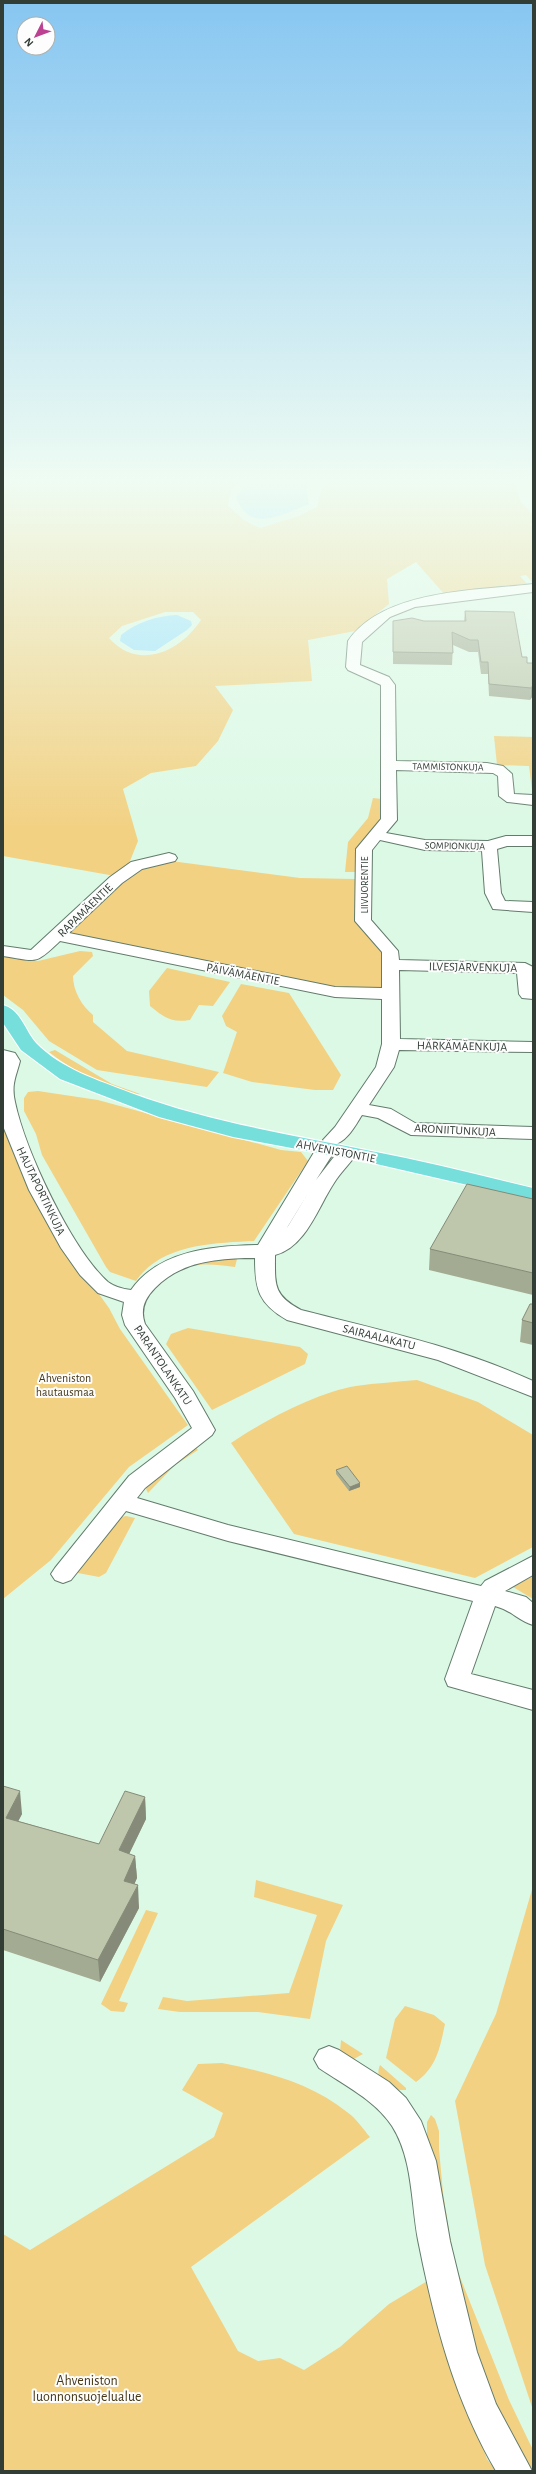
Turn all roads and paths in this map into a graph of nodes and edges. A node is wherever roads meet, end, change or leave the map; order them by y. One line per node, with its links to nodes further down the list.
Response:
1 (457, 597): 2 (street, LIIVUORENTIE)
2 (388, 765): 3 (street, TAMMISTONKUJA); 4 (street, LIIVUORENTIE)
3 (533, 800)
4 (377, 835): 6 (street, SOMPIONKUJA); 11 (street, LIIVUORENTIE)
5 (533, 841): 6 (street, SOMPIONKUJA)
6 (490, 846): 8 (street)
7 (169, 858): 9 (street, RAPAMÄENTIE)
8 (533, 907)
9 (58, 936): 10 (street, RAPAMÄENTIE); 12 (street, PÄIVÄMÄENTIE)
10 (3, 951)
11 (390, 965): 12 (street, LIIVUORENTIE); 13 (street, ILVESJÄRVENKUJA)
12 (391, 994): 15 (street, LIIVUORENTIE)
13 (533, 994)
14 (3, 1011): 20 (main road, AHVENISTONTIE)
15 (391, 1044): 16 (street, HÄRKÄMÄENKUJA); 18 (street, LIIVUORENTIE)
16 (533, 1047)
17 (3, 1055): 24 (street, HAUTAPORTINKUJA)
18 (357, 1108): 19 (street, ARONIITUNKUJA); 20 (street, LIIVUORENTIE)
19 (533, 1133)
20 (340, 1143): 21 (main road, AHVENISTONTIE); 22 (main road, AHVENISTONTIE); 23 (street)
21 (533, 1182)
22 (533, 1194)
23 (265, 1252): 24 (street); 25 (street, SAIRAALAKATU)
24 (136, 1298): 26 (street, PARANTOLANKATU)
25 (533, 1390)
26 (122, 1502): 28 (street); 29 (street)
27 (533, 1564): 29 (street)
28 (63, 1574)
29 (486, 1597): 30 (street); 31 (street)
30 (533, 1616)
31 (533, 1700)
32 (329, 2059): 33 (street)
33 (515, 2471)

